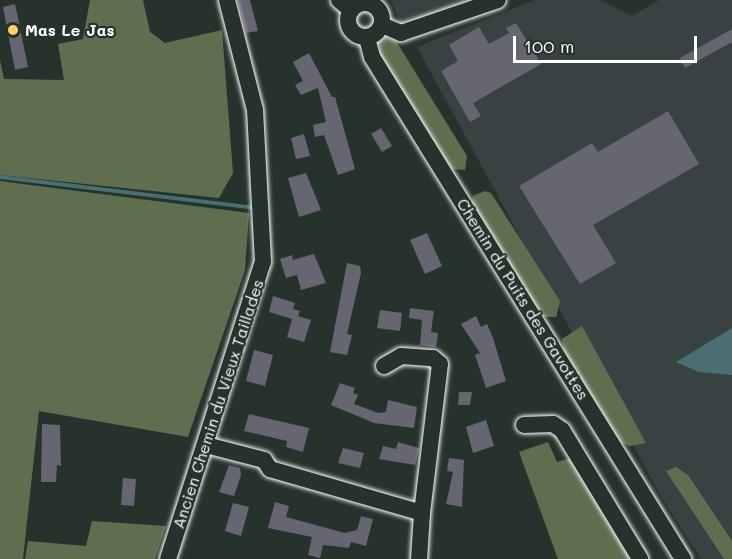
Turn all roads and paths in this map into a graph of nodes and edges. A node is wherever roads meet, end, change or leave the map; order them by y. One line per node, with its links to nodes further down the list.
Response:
1 (227, 0): 9 (street, Ancien Chemin du Vieux Taillades)
2 (498, 0): 5 (street)
3 (374, 2): 4 (street); 5 (street)
4 (345, 5): 6 (street)
5 (382, 25): 6 (street)
6 (367, 38): 14 (street, Chemin du Puits des Gavottes)
7 (384, 366): 10 (street)
8 (524, 425): 13 (street)
9 (206, 445): 10 (street); 11 (street, Ancien Chemin du Vieux Taillades)
10 (422, 513): 12 (street)
11 (168, 559)
12 (419, 559)
13 (640, 559)
14 (683, 559)

